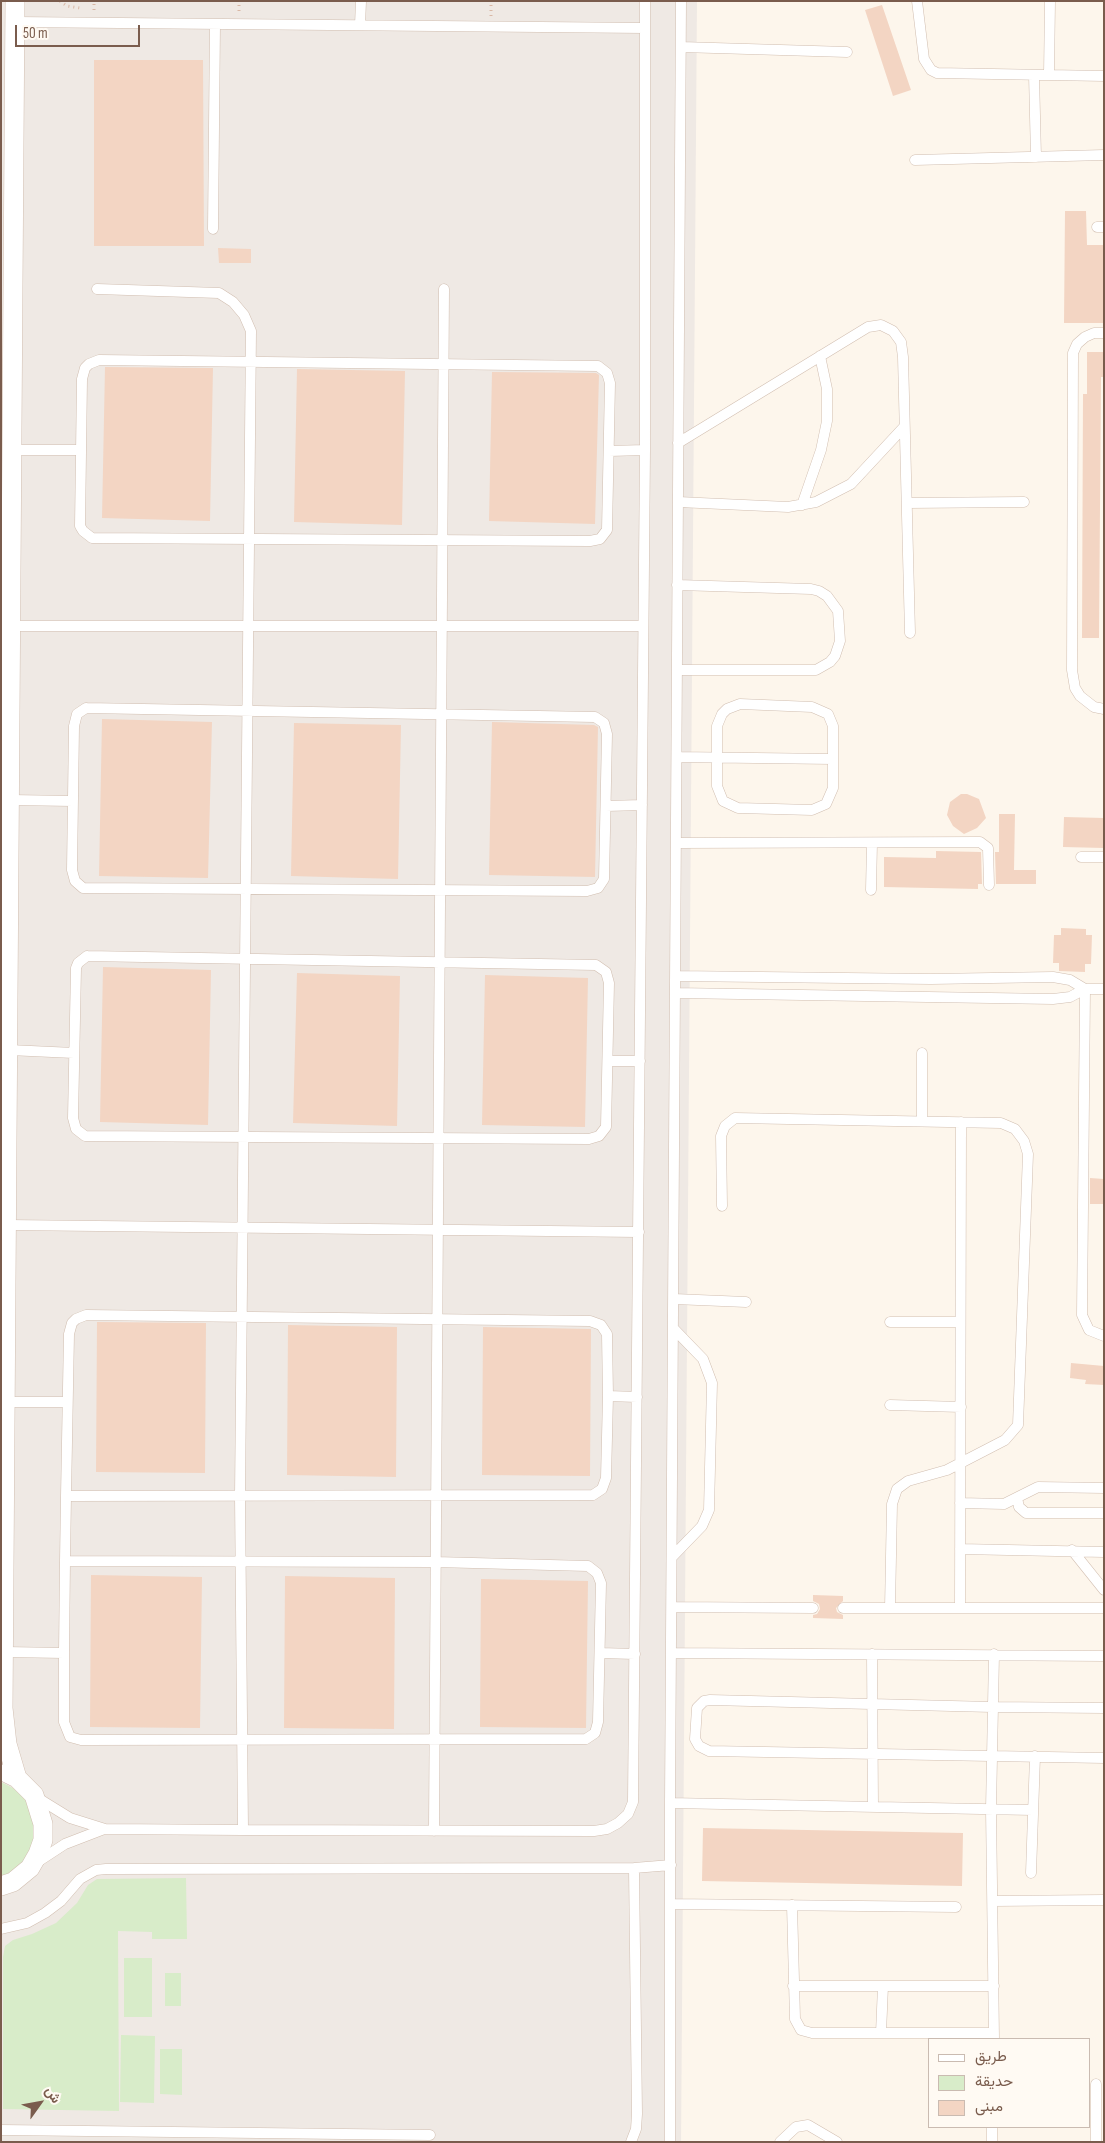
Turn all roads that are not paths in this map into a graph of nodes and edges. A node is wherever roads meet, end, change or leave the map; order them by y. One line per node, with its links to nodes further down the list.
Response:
1 (15, 1): 7 (street)
2 (361, 1): 9 (lane)
3 (645, 1): 10 (lane)
4 (681, 1): 11 (lane)
5 (917, 1): 13 (lane)
6 (1050, 1): 14 (lane)
7 (15, 22): 8 (lane); 28 (street)
8 (215, 24): 9 (lane); 19 (lane)
9 (360, 25): 10 (lane)
10 (645, 28): 30 (lane)
11 (681, 47): 12 (lane); 27 (lane)
12 (846, 52)
13 (1034, 75): 14 (lane); 17 (lane)
14 (1048, 75): 15 (lane)
15 (1104, 76)
16 (1104, 155): 17 (lane)
17 (1036, 157): 18 (lane)
18 (915, 160)
19 (213, 229)
20 (97, 289): 24 (lane)
21 (444, 289): 25 (lane)
22 (1104, 333): 45 (lane)
23 (820, 356): 26 (lane); 27 (lane); 35 (lane)
24 (251, 362): 25 (lane); 29 (lane); 36 (lane)
25 (444, 364): 31 (lane); 37 (lane)
26 (904, 427): 34 (lane); 35 (lane)
27 (678, 443): 32 (lane)
28 (12, 450): 29 (lane); 41 (street)
29 (81, 450): 36 (lane)
30 (645, 450): 31 (lane); 42 (lane)
31 (609, 451): 37 (lane)
32 (678, 502): 35 (lane); 38 (lane)
33 (1024, 502): 34 (lane)
34 (907, 503): 43 (lane)
35 (802, 506)
36 (249, 540): 37 (lane); 39 (lane)
37 (442, 541): 40 (lane)
38 (677, 586): 44 (lane); 44 (lane)
39 (248, 625): 40 (lane); 41 (lane); 46 (lane)
40 (442, 625): 42 (lane); 47 (lane)
41 (11, 626): 51 (street)
42 (643, 626): 53 (lane)
43 (910, 632)
44 (677, 670): 48 (lane)
45 (1104, 709)
46 (248, 710): 47 (lane); 52 (lane); 60 (lane)
47 (441, 713): 54 (lane); 61 (lane)
48 (677, 757): 49 (lane); 56 (lane)
49 (717, 758): 50 (lane); 50 (lane); 50 (lane)
50 (833, 760)
51 (10, 800): 52 (lane); 63 (street)
52 (73, 801): 60 (lane)
53 (642, 805): 54 (lane); 76 (lane)
54 (606, 806): 61 (lane)
55 (872, 842): 56 (lane); 59 (lane); 62 (lane)
56 (676, 843): 66 (lane)
57 (1081, 857): 58 (lane)
58 (1104, 857)
59 (989, 885)
60 (246, 889): 61 (lane); 64 (lane)
61 (440, 890): 65 (lane)
62 (872, 890)
63 (6, 915): 72 (street)
64 (246, 958): 65 (lane); 73 (lane); 79 (lane)
65 (439, 962): 75 (lane); 80 (lane)
66 (676, 976): 67 (lane); 70 (lane)
67 (931, 979): 68 (lane); 71 (lane)
68 (1085, 989): 69 (lane); 71 (lane); 93 (lane)
69 (1104, 989)
70 (676, 994): 71 (lane); 86 (lane)
71 (931, 996)
72 (10, 1050): 73 (lane); 82 (street)
73 (74, 1053): 79 (lane)
74 (922, 1053): 77 (lane)
75 (608, 1061): 76 (lane); 80 (lane)
76 (640, 1062): 85 (lane)
77 (922, 1121): 78 (lane); 81 (lane)
78 (961, 1122): 91 (lane); 100 (lane)
79 (244, 1138): 80 (lane); 83 (lane)
80 (438, 1138): 84 (lane)
81 (722, 1206)
82 (7, 1225): 83 (lane); 96 (street)
83 (243, 1227): 84 (lane); 88 (lane)
84 (438, 1228): 85 (lane); 89 (lane)
85 (639, 1232): 95 (lane)
86 (674, 1299): 87 (lane); 92 (lane)
87 (746, 1302)
88 (242, 1317): 89 (lane); 97 (lane); 103 (lane)
89 (437, 1320): 94 (lane); 104 (lane)
90 (890, 1322): 91 (lane)
91 (960, 1322): 99 (lane)
92 (674, 1330): 111 (lane); 111 (lane)
93 (1104, 1336)
94 (608, 1396): 95 (lane); 104 (lane)
95 (637, 1397): 126 (lane)
96 (6, 1402): 97 (lane); 122 (street)
97 (67, 1402): 102 (lane)
98 (890, 1405): 99 (lane)
99 (961, 1407): 100 (lane)
100 (961, 1463): 106 (lane); 119 (lane)
101 (1104, 1488): 105 (lane)
102 (66, 1496): 103 (lane); 112 (lane)
103 (240, 1496): 104 (lane); 114 (lane)
104 (436, 1496): 113 (lane)
105 (1017, 1498): 106 (lane); 107 (lane)
106 (960, 1503): 108 (lane)
107 (1104, 1513)
108 (960, 1549): 109 (lane); 120 (lane)
109 (1072, 1550): 110 (lane); 115 (lane)
110 (1104, 1552)
111 (673, 1556): 116 (lane)
112 (65, 1561): 114 (lane); 123 (lane)
113 (435, 1562): 114 (lane); 124 (lane); 134 (lane)
114 (241, 1563): 133 (lane)
115 (1104, 1590)
116 (672, 1607): 117 (lane); 125 (lane)
117 (813, 1608)
118 (843, 1608): 119 (lane)
119 (890, 1608): 120 (lane)
120 (960, 1608): 121 (lane)
121 (1104, 1608)
122 (5, 1652): 123 (lane); 139 (street)
123 (64, 1653): 133 (lane)
124 (600, 1653): 126 (lane); 134 (lane)
125 (671, 1653): 127 (lane); 141 (lane)
126 (635, 1654): 147 (lane)
127 (872, 1654): 128 (lane); 130 (lane)
128 (994, 1654): 129 (lane); 131 (lane)
129 (1104, 1656)
130 (872, 1705): 131 (lane); 135 (lane); 135 (lane)
131 (992, 1708): 132 (lane); 137 (lane)
132 (1104, 1708)
133 (242, 1740): 134 (lane); 146 (lane)
134 (434, 1740): 147 (lane)
135 (873, 1754): 137 (lane); 142 (lane)
136 (1035, 1756): 137 (lane); 138 (lane); 144 (lane)
137 (991, 1757): 143 (lane)
138 (1104, 1758)
139 (9, 1774): 140 (street)
140 (34, 1795): 145 (lane); 149 (street)
141 (670, 1803): 142 (lane); 148 (lane)
142 (873, 1806): 143 (lane)
143 (991, 1809): 144 (lane); 154 (lane)
144 (1033, 1810): 151 (lane)
145 (105, 1829): 146 (lane); 149 (lane)
146 (243, 1830): 147 (lane)
147 (434, 1831)
148 (670, 1865): 150 (lane); 155 (lane)
149 (30, 1868): 152 (street)
150 (634, 1868): 158 (lane); 168 (lane)
151 (1031, 1873)
152 (1, 1886)
153 (1104, 1900): 154 (lane)
154 (993, 1901): 161 (lane)
155 (670, 1904): 156 (lane); 169 (lane)
156 (792, 1905): 157 (lane); 159 (lane)
157 (956, 1907)
158 (1, 1929)
159 (793, 1986): 160 (lane); 162 (lane)
160 (883, 1986): 161 (lane); 162 (lane)
161 (994, 1986): 163 (lane)
162 (881, 2033): 163 (lane)
163 (994, 2036)
164 (1096, 2084): 173 (lane)
165 (992, 2128): 172 (lane)
166 (1, 2130): 167 (lane)
167 (430, 2135)
168 (631, 2142)
169 (670, 2142)
170 (780, 2142): 171 (lane)
171 (837, 2142)
172 (992, 2142)
173 (1096, 2142)

